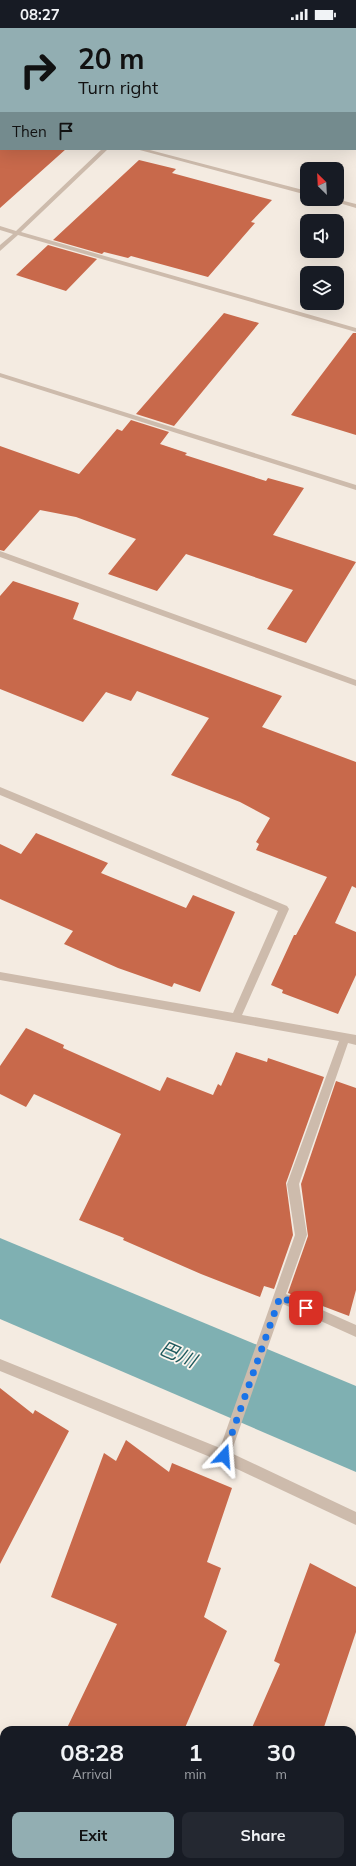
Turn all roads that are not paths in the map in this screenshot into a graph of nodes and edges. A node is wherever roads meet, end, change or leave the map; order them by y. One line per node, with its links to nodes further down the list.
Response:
1 (105, 150): 7 (street)
2 (143, 150): 3 (street)
3 (300, 191)
4 (344, 203): 5 (street)
5 (356, 206)
6 (0, 228): 7 (street)
7 (17, 233): 8 (street); 9 (street)
8 (0, 249)
9 (356, 330)
10 (0, 375): 11 (street)
11 (356, 488)
12 (0, 554): 13 (street)
13 (356, 683)
14 (0, 791): 16 (street)
15 (0, 976): 16 (street)
16 (236, 1018): 17 (street)
17 (351, 1039): 18 (street)
18 (280, 1297): 19 (street); 21 (street)
19 (356, 1331)
20 (0, 1365): 21 (street)
21 (224, 1456): 22 (street)
22 (356, 1519)

